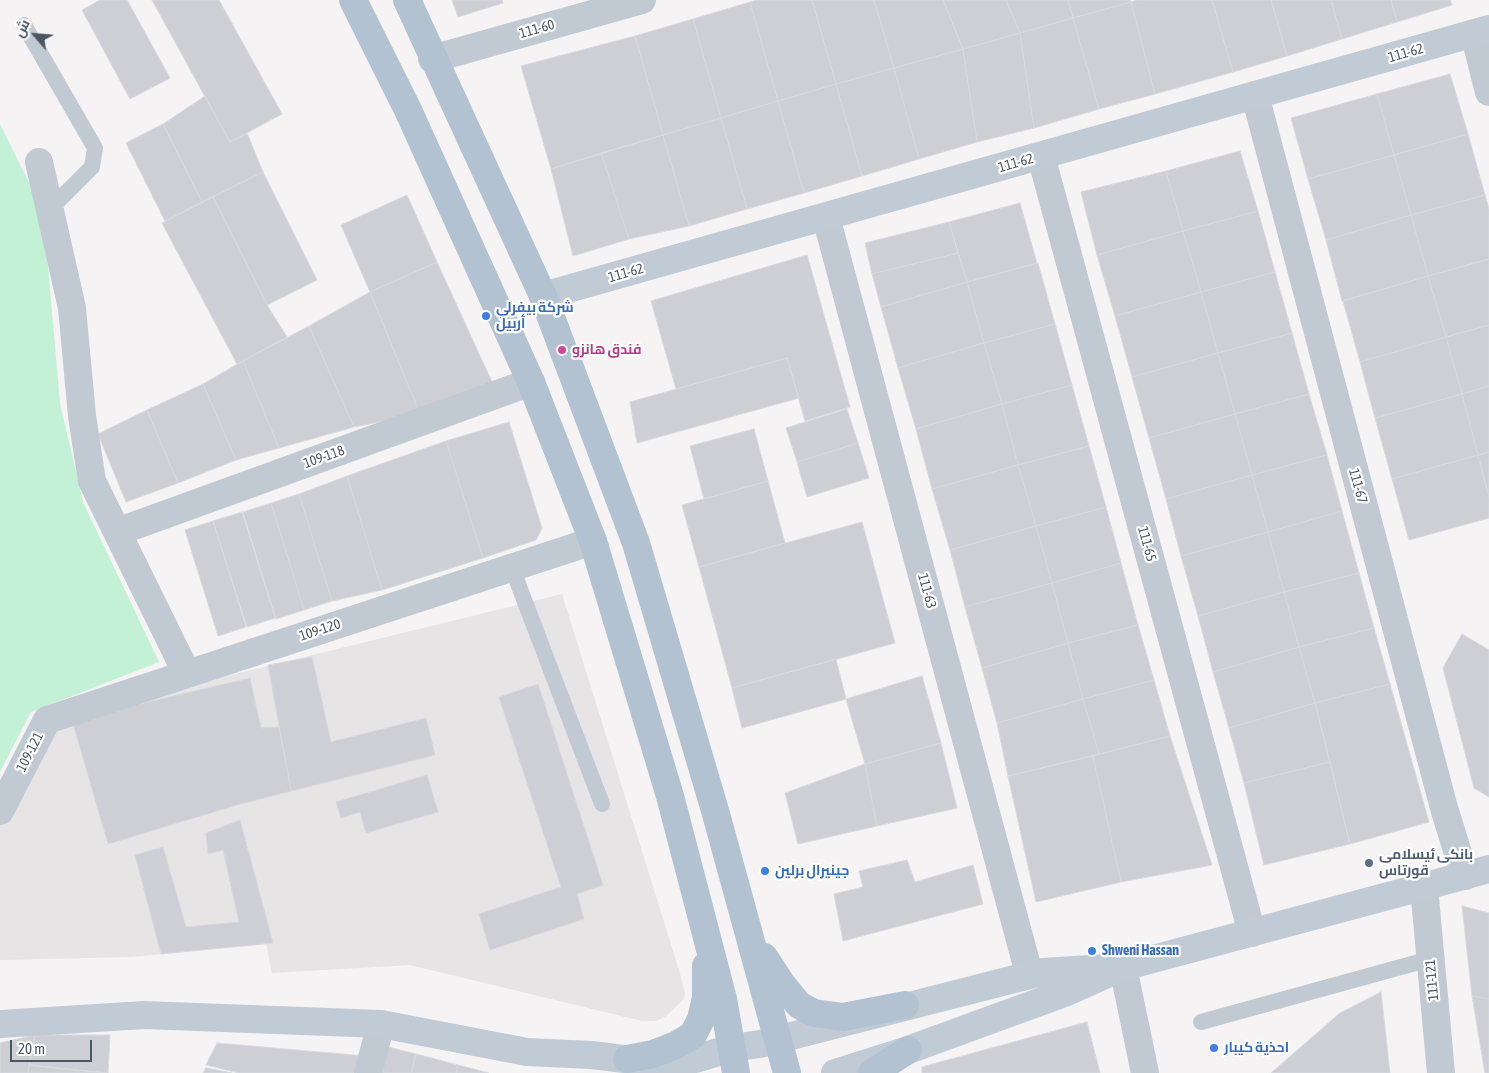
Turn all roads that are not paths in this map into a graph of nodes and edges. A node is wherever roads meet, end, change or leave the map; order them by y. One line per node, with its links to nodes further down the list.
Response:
1 (353, 0): 14 (main road)
2 (407, 0): 6 (main road)
3 (642, 0): 6 (street, 111-60)
4 (24, 25): 11 (lane)
5 (1481, 31): 7 (street); 8 (main road, 111-62)
6 (432, 58): 13 (main road)
7 (1489, 92)
8 (1255, 95): 9 (main road, 111-62); 22 (street, 111-67)
9 (1041, 156): 12 (main road, 111-62); 25 (street, 111-65)
10 (39, 162): 11 (street)
11 (50, 209): 15 (street)
12 (826, 216): 13 (main road, 111-62); 28 (street, 111-63)
13 (543, 296): 26 (main road)
14 (531, 382): 15 (street, 109-118); 16 (main road)
15 (117, 532): 18 (street)
16 (593, 541): 17 (street, 109-120); 24 (main road)
17 (512, 568): 18 (street, 109-120); 20 (lane)
18 (187, 674): 19 (street, 109-120)
19 (47, 720): 21 (street, 109-121)
20 (602, 804)
21 (0, 811)
22 (1477, 872): 23 (main road)
23 (1424, 887): 25 (main road); 27 (street, 111-121)
24 (700, 912): 37 (main road); 38 (main road)
25 (1252, 932): 29 (main road)
26 (750, 936): 30 (main road); 34 (main road)
27 (1430, 959): 31 (lane); 45 (street, 111-121)
28 (1027, 966)
29 (1123, 967): 30 (main road); 35 (main road); 44 (street)
30 (905, 1005): 34 (main road)
31 (1201, 1022)
32 (0, 1024): 33 (main road)
33 (381, 1024): 36 (main road); 39 (street)
34 (769, 1042): 38 (main road); 41 (main road)
35 (908, 1050): 42 (main road); 43 (main road)
36 (527, 1052): 37 (main road); 40 (main road)
37 (627, 1059): 38 (main road)
38 (734, 1060)
39 (368, 1073)
40 (583, 1073)
41 (786, 1073)
42 (835, 1073)
43 (872, 1073)
44 (1145, 1073)
45 (1440, 1073)

